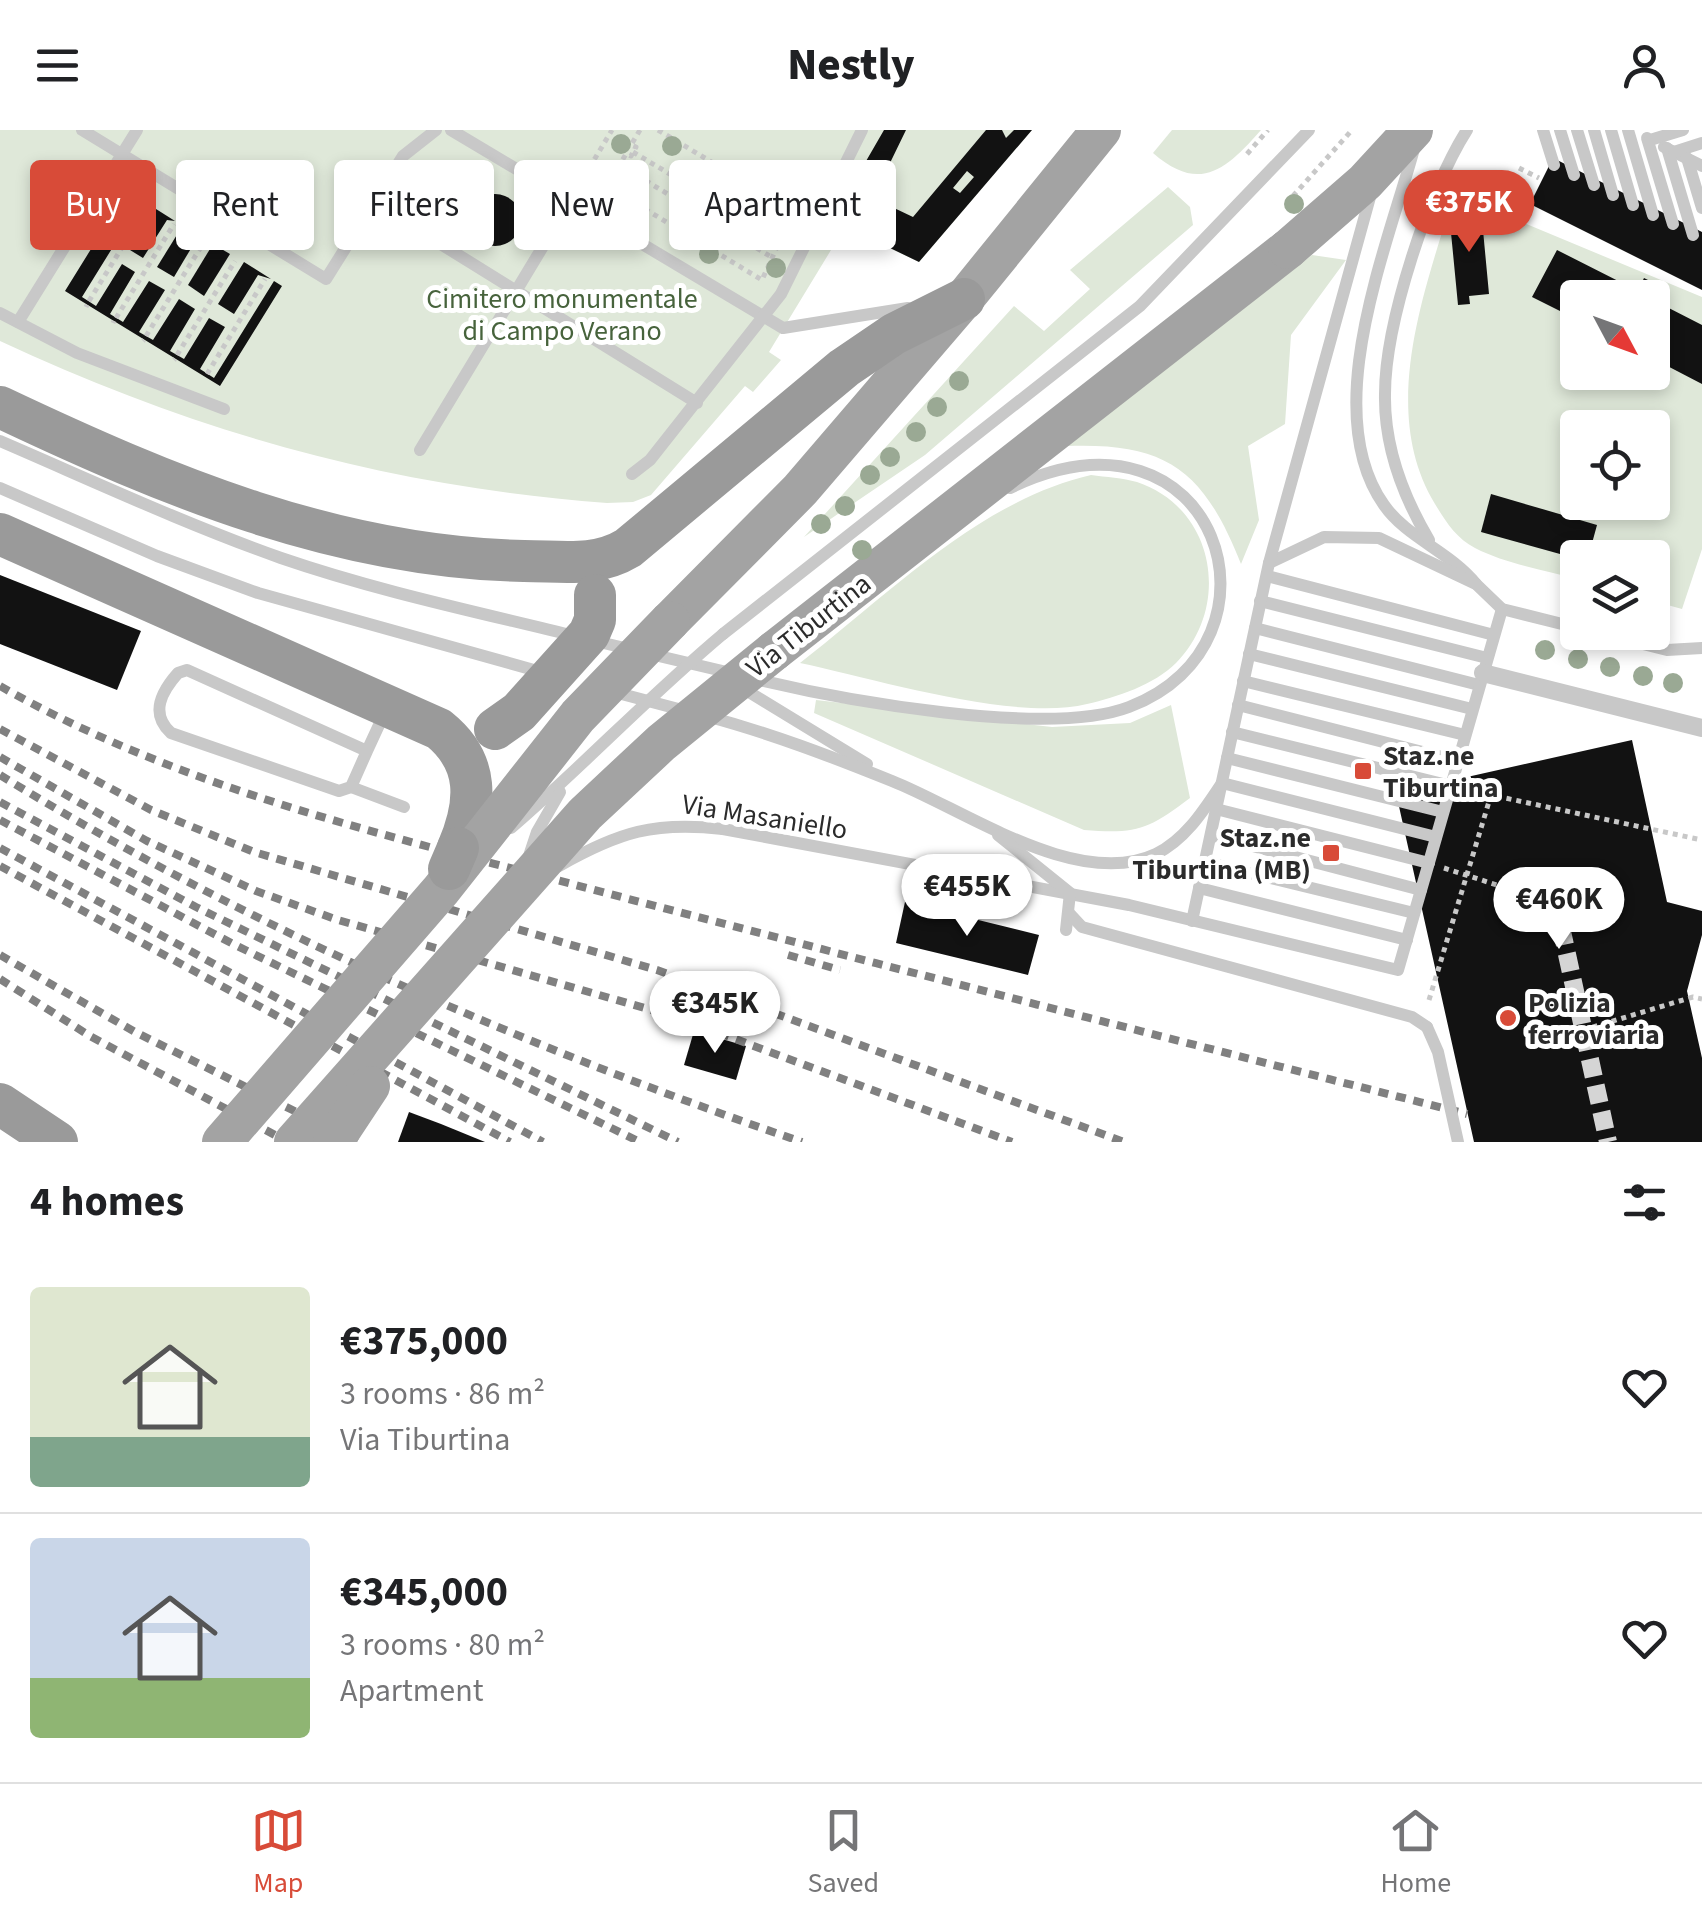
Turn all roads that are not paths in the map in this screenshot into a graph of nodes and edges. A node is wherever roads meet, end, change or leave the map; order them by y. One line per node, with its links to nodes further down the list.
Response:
1 (82, 130): 20 (lane)
2 (137, 130): 20 (lane)
3 (436, 130): 22 (lane)
4 (452, 130): 24 (lane)
5 (862, 130): 40 (lane)
6 (1101, 130): 38 (main road)
7 (1309, 130): 78 (lane, Via Tiburtina, bridge)
8 (1390, 130): 52 (lane)
9 (1416, 130): 49 (main road, Via Tiburtina, bridge); 51 (lane)
10 (1467, 130): 51 (lane)
11 (1543, 130): 23 (lane)
12 (1560, 130): 25 (lane)
13 (1577, 130): 26 (lane)
14 (1594, 130): 27 (lane)
15 (1611, 130): 28 (lane)
16 (1629, 130): 18 (lane); 30 (lane)
17 (1682, 130): 18 (lane)
18 (1649, 139): 21 (lane); 31 (lane)
19 (1702, 143): 21 (lane)
20 (122, 155): 34 (lane); 41 (lane)
21 (1688, 158): 29 (lane); 32 (lane)
22 (400, 160)
23 (1554, 165)
24 (514, 166)
25 (1574, 175)
26 (1594, 185)
27 (1614, 195)
28 (1634, 204)
29 (1702, 208)
30 (1653, 215)
31 (1673, 224)
32 (1693, 234)
33 (649, 247): 40 (lane)
34 (344, 250)
35 (452, 250): 37 (lane)
36 (540, 250): 37 (lane)
37 (516, 289): 42 (lane); 46 (lane)
38 (964, 299): 40 (lane); 53 (highway); 91 (main road, bridge)
39 (0, 313): 41 (lane)
40 (765, 317): 42 (lane)
41 (18, 322): 44 (lane)
42 (696, 403): 47 (lane)
43 (0, 407): 53 (highway)
44 (224, 409)
45 (0, 441): 63 (lane)
46 (420, 450)
47 (632, 474)
48 (0, 488): 66 (lane)
49 (949, 517): 63 (lane); 93 (main road, Via Tiburtina, bridge)
50 (0, 534): 69 (highway)
51 (1430, 543): 54 (lane)
52 (1268, 569): 54 (lane); 55 (lane); 59 (lane)
53 (582, 579): 72 (highway, bridge)
54 (1476, 584): 56 (lane)
55 (1260, 601): 58 (lane); 64 (lane)
56 (1502, 608): 57 (lane); 59 (lane)
57 (1560, 623)
58 (1255, 628): 62 (lane); 64 (lane)
59 (1494, 635): 64 (lane)
60 (1699, 645): 61 (lane)
61 (1670, 647)
62 (1249, 654): 65 (lane); 70 (lane)
63 (696, 665): 80 (lane)
64 (1483, 672): 70 (lane); 71 (street)
65 (1243, 681): 68 (lane); 74 (lane)
66 (576, 682)
67 (594, 686): 80 (lane)
68 (1238, 705): 73 (lane); 77 (lane)
69 (388, 706): 72 (highway); 75 (lane)
70 (1472, 709): 74 (lane)
71 (1702, 728)
72 (439, 729): 91 (highway)
73 (1232, 732): 76 (lane); 81 (lane)
74 (1465, 735): 77 (lane)
75 (367, 751): 82 (lane); 82 (lane)
76 (1227, 758): 79 (lane); 85 (lane)
77 (1458, 761): 81 (lane)
78 (568, 780): 91 (lane, bridge); 93 (lane, bridge)
79 (1222, 782): 84 (lane); 86 (lane); 88 (lane)
80 (898, 783): 86 (lane)
81 (1451, 786): 85 (lane)
82 (350, 788): 83 (lane)
83 (404, 807)
84 (1216, 809): 87 (lane); 90 (lane)
85 (1443, 812): 88 (lane)
86 (988, 827): 95 (lane)
87 (1210, 835): 89 (lane); 94 (lane)
88 (1436, 838): 90 (lane)
89 (1205, 862): 92 (lane); 97 (lane)
90 (1428, 863): 94 (lane)
91 (449, 869): 104 (main road, bridge)
92 (1199, 888): 98 (lane); 100 (lane)
93 (518, 890): 95 (lane, Via Masaniello, bridge); 101 (main road, Via Tiburtina, bridge)
94 (1421, 890): 97 (lane)
95 (1070, 893): 96 (lane); 98 (lane, Via Masaniello)
96 (1070, 913): 99 (lane); 107 (lane, bridge)
97 (1414, 914): 100 (lane)
98 (1192, 921): 100 (lane, Via Masaniello)
99 (1066, 930)
100 (1407, 940)
101 (436, 981): 105 (main road, Via Tiburtina, bridge); 106 (main road, bridge)
102 (0, 1104): 103 (highway)
103 (57, 1142)
104 (222, 1142)
105 (294, 1142)
106 (334, 1142)
107 (1458, 1142)

